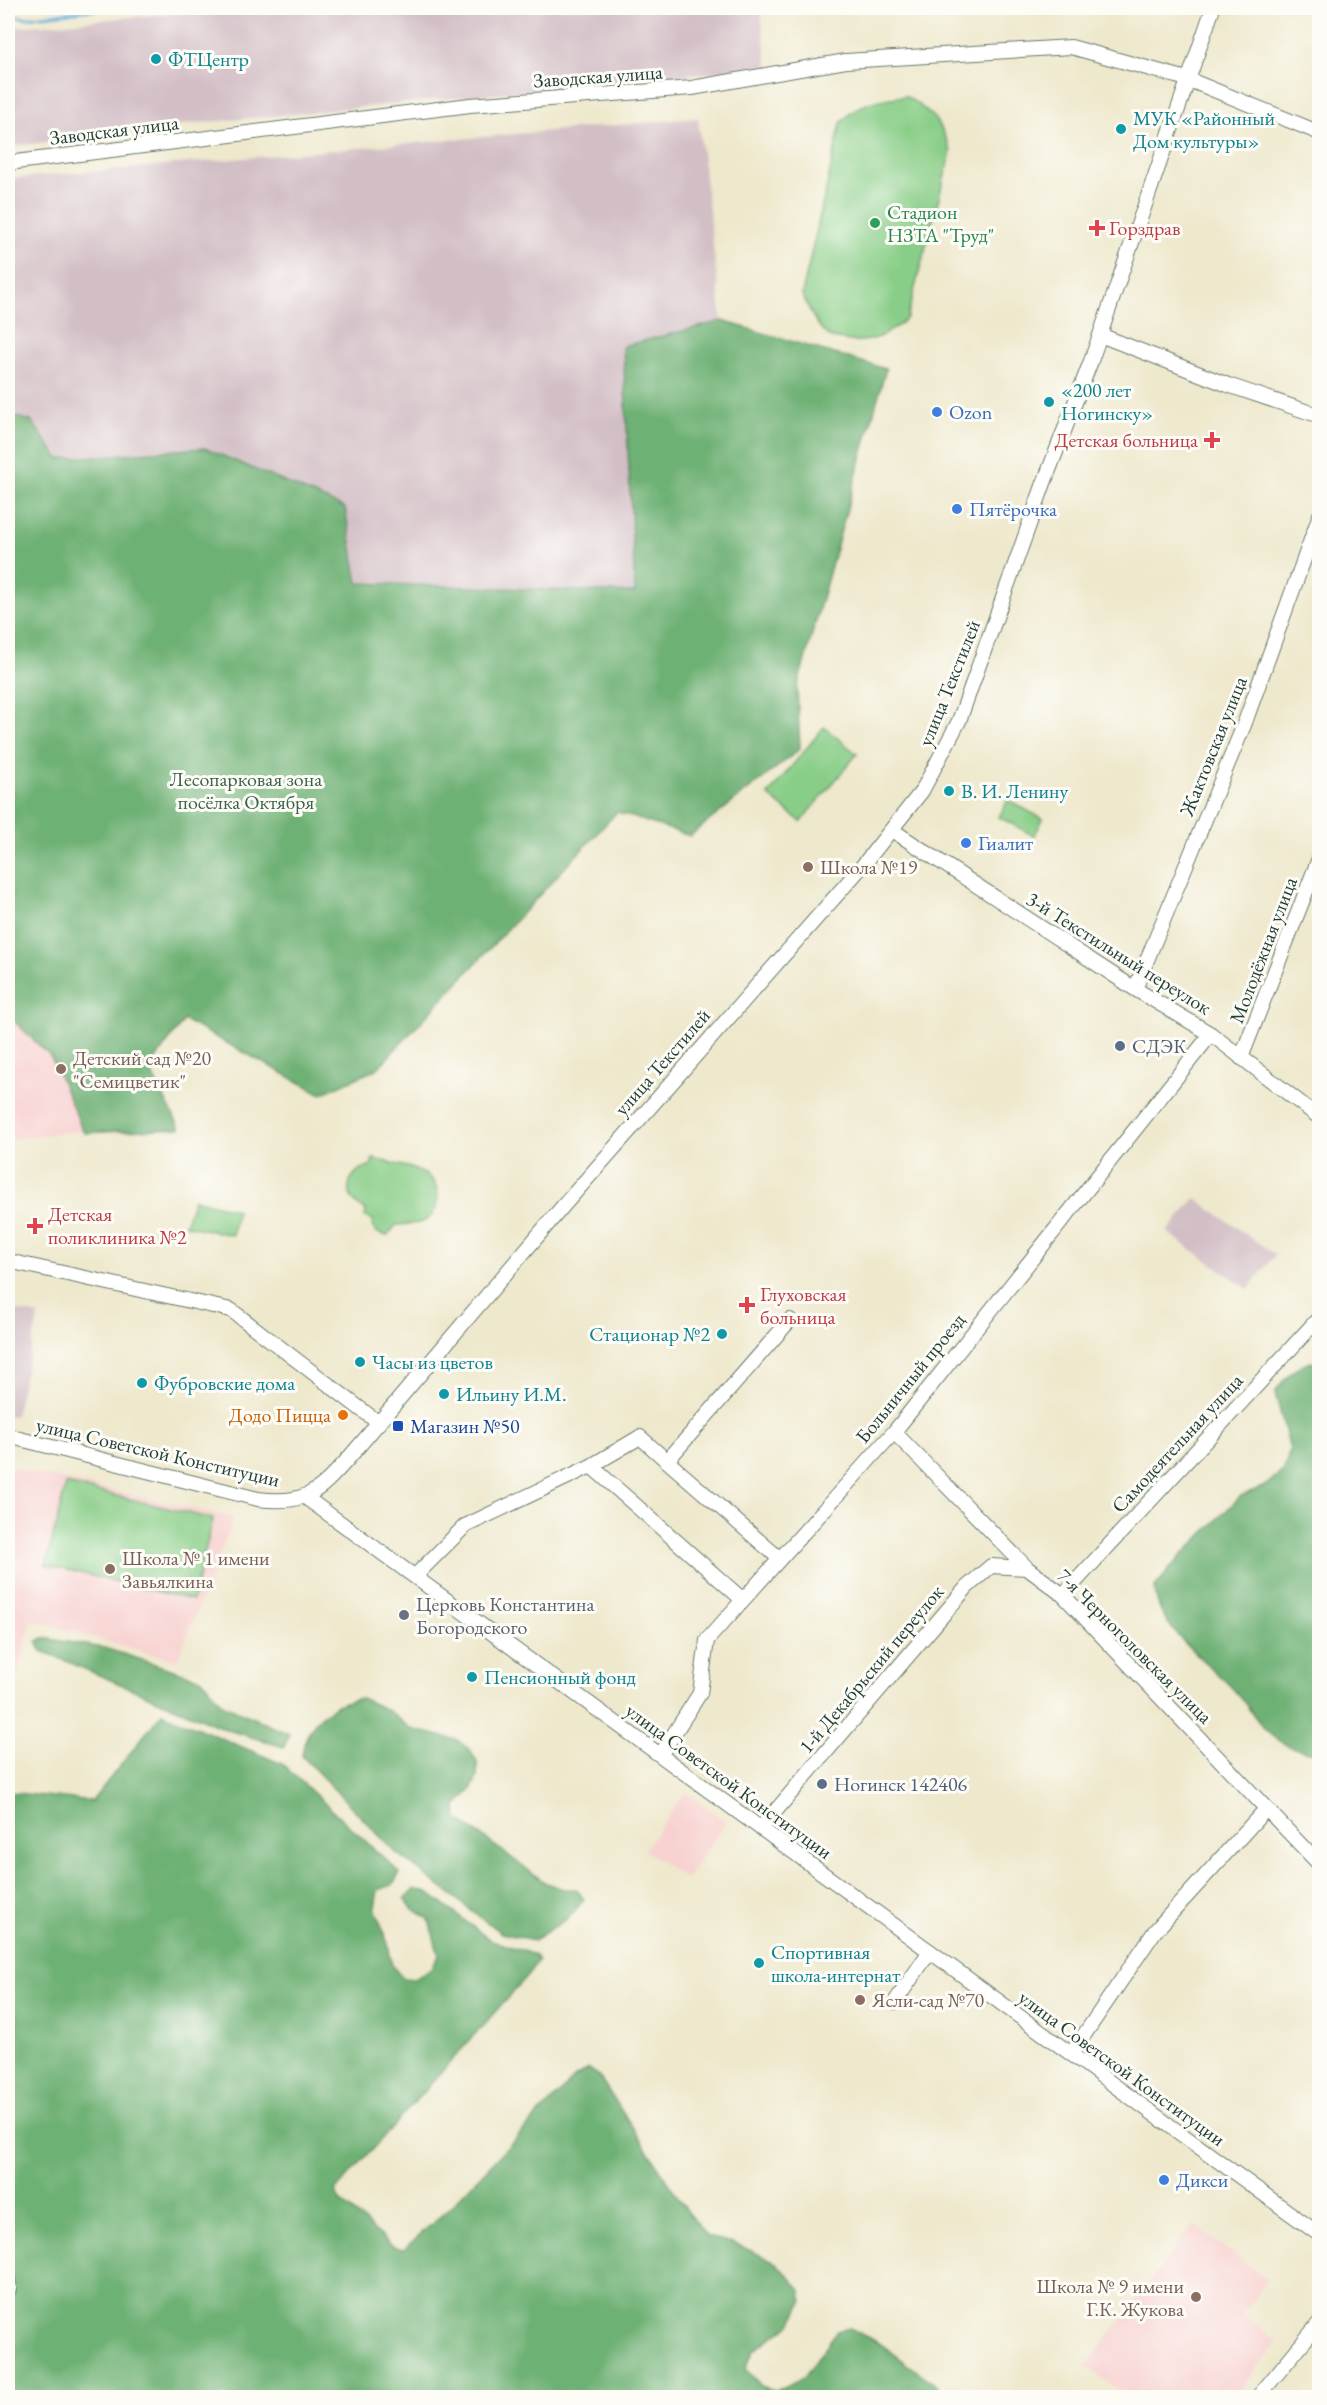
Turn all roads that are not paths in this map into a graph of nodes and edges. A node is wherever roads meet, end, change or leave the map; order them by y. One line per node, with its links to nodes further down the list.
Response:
1 (1213, 8): 2 (street, улица Текстилей)
2 (1187, 79): 3 (street, Заводская улица); 4 (street, Заводская улица); 5 (street, улица Текстилей)
3 (1320, 134)
4 (8, 163)
5 (1100, 335): 6 (street); 8 (street, улица Текстилей)
6 (1320, 416)
7 (1320, 515): 10 (street, Жактовская улица)
8 (892, 830): 10 (street, 3-й Текстильный переулок); 17 (street, улица Текстилей)
9 (1320, 856): 12 (street, Молодёжная улица)
10 (1135, 989): 11 (street, 3-й Текстильный переулок)
11 (1211, 1034): 12 (street, 3-й Текстильный переулок); 18 (street, Больничный проезд)
12 (1241, 1058): 13 (street, 3-й Текстильный переулок)
13 (1320, 1118)
14 (8, 1261): 17 (street)
15 (1320, 1317): 26 (street, Самодеятельная улица)
16 (790, 1320): 20 (street)
17 (379, 1423): 22 (street, улица Текстилей)
18 (894, 1432): 23 (street, Больничный проезд); 24 (street, 7-я Черноголовская улица)
19 (8, 1436): 22 (street, улица Советской Конституции)
20 (667, 1461): 21 (street); 23 (street)
21 (591, 1466): 25 (street); 27 (street)
22 (305, 1497): 25 (street, улица Советской Конституции)
23 (780, 1559): 27 (street, Больничный проезд)
24 (1027, 1568): 26 (street, 7-я Черноголовская улица); 30 (street, 1-й Декабрьский переулок)
25 (415, 1576): 28 (street, улица Советской Конституции)
26 (1063, 1595): 29 (street, 7-я Черноголовская улица)
27 (743, 1600): 28 (street, Больничный проезд)
28 (661, 1754): 30 (street, улица Советской Конституции)
29 (1266, 1809): 31 (street, 7-я Черноголовская улица); 34 (street)
30 (760, 1828): 32 (street, улица Советской Конституции)
31 (1320, 1865)
32 (930, 1952): 33 (street); 34 (street, улица Советской Конституции)
33 (895, 2002)
34 (1071, 2054): 35 (street, улица Советской Конституции)
35 (1320, 2235)
36 (1320, 2322): 37 (street)
37 (1257, 2397)

